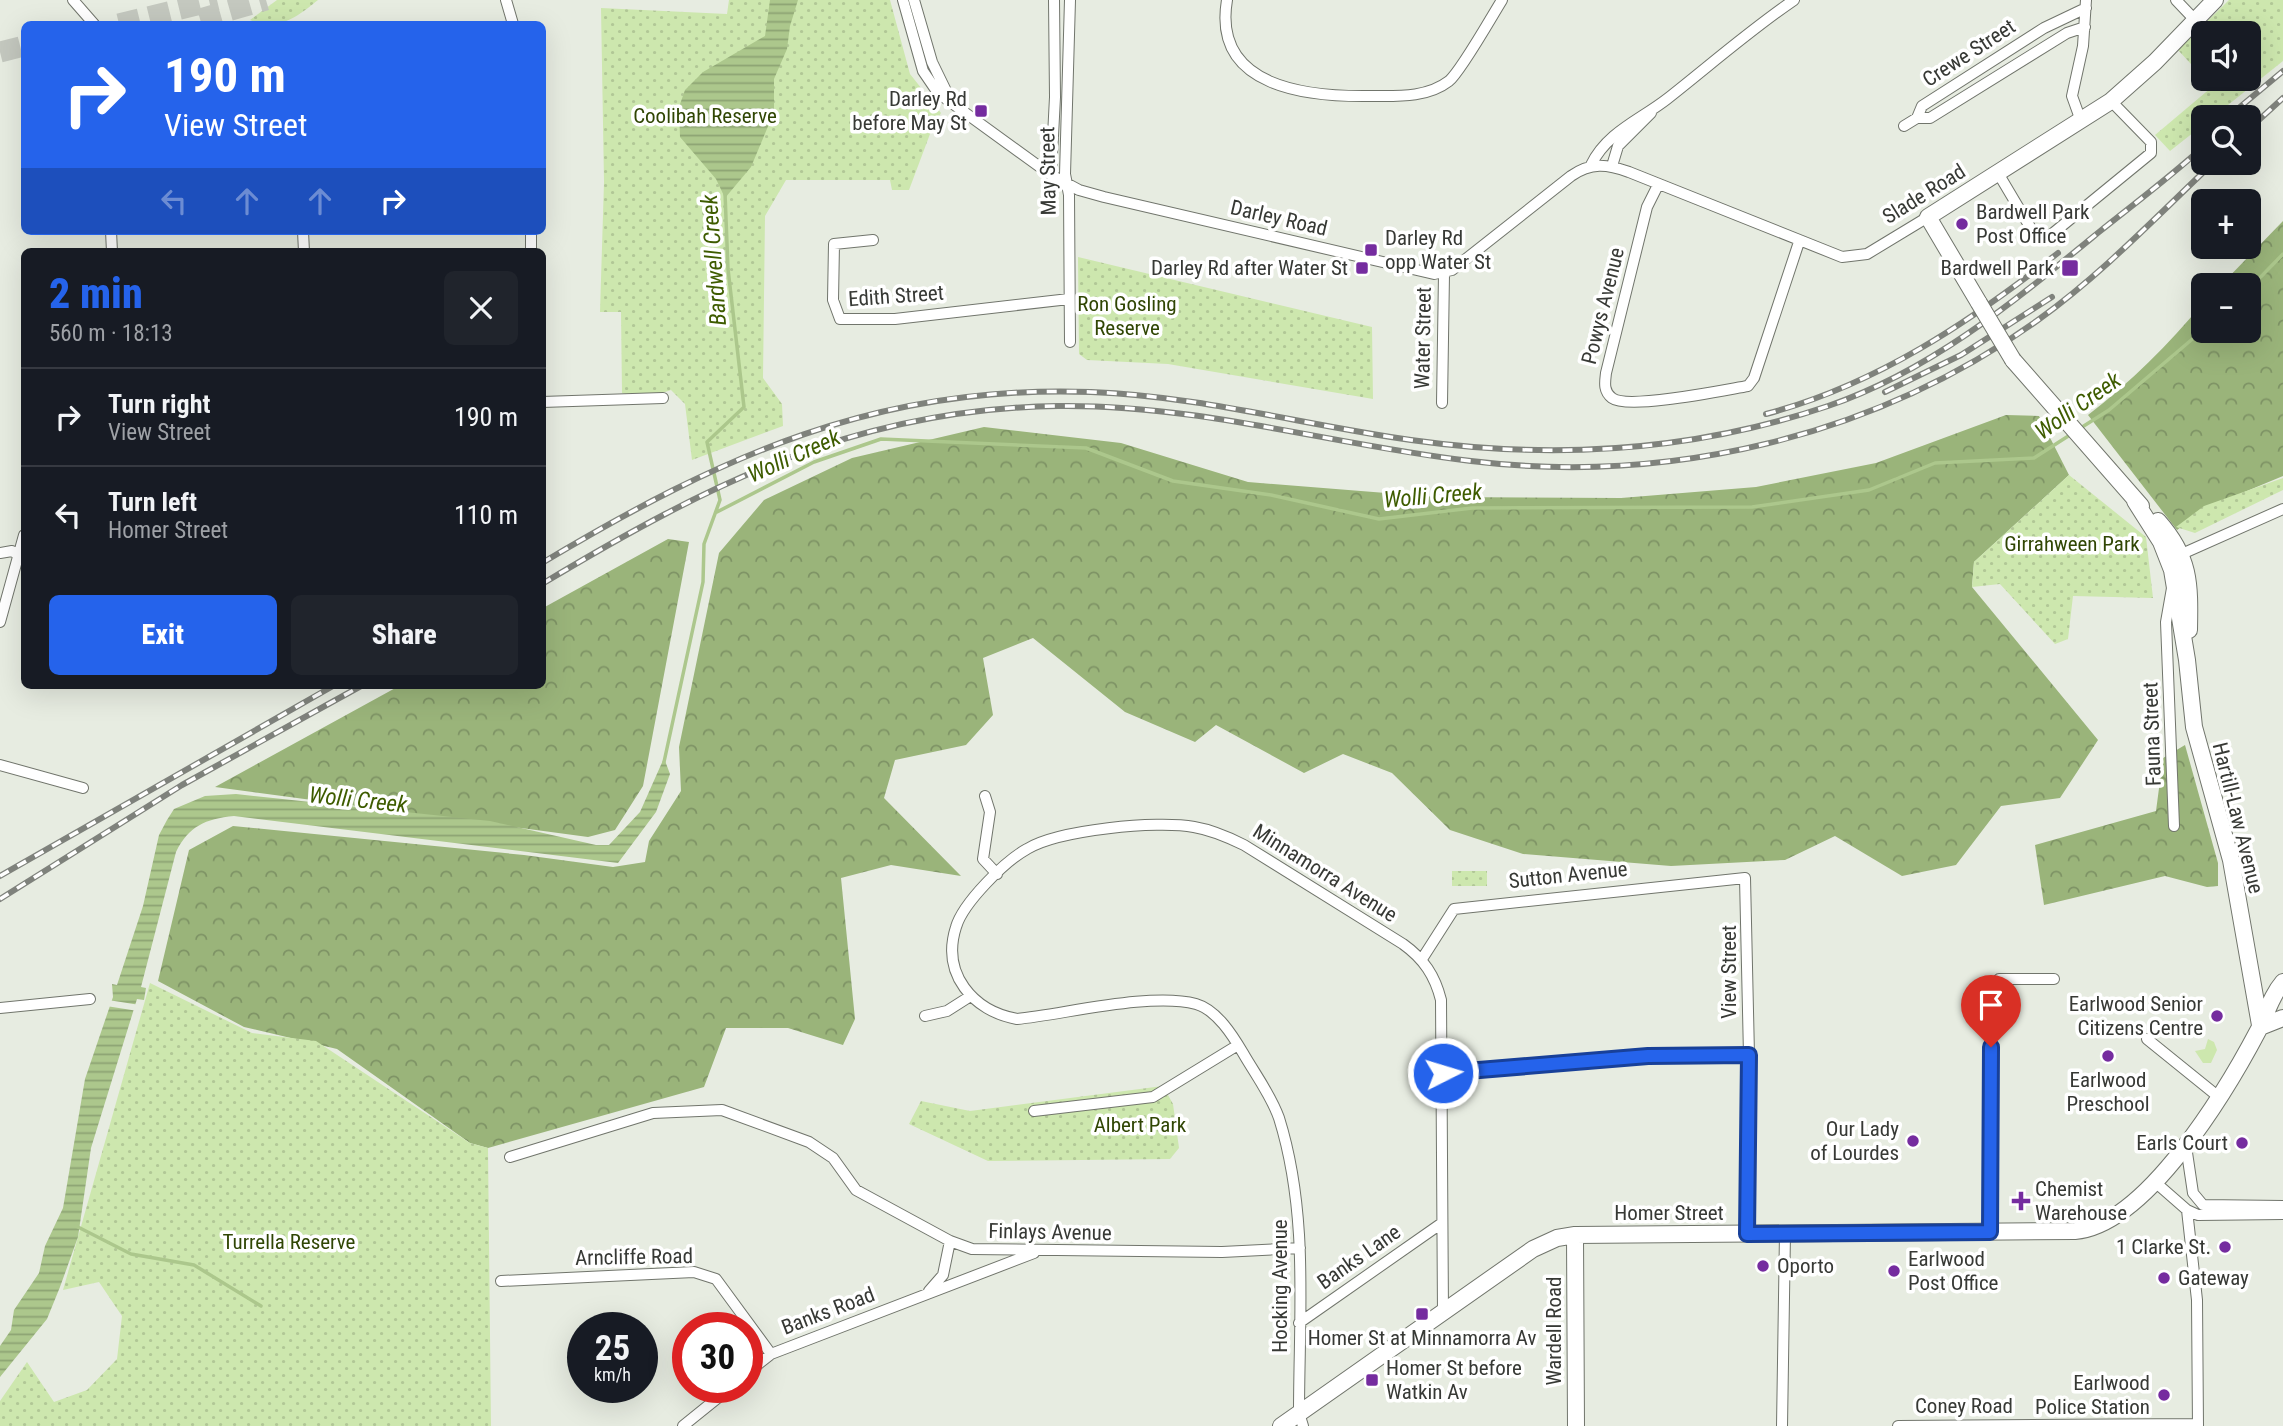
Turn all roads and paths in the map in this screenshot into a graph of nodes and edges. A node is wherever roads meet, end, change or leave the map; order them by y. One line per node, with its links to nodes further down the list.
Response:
1 (73, 0): 14 (street)
2 (506, 0): 15 (street)
3 (903, 0): 18 (street, Darley Road)
4 (914, 0): 18 (street, Darley Road)
5 (1054, 0): 26 (street, May Street)
6 (1070, 0): 27 (street, May Street)
7 (1227, 0): 8 (street)
8 (1502, 0)
9 (1794, 0): 19 (street)
10 (2176, 0): 13 (street)
11 (2215, 0): 13 (main road, Slade Road)
12 (2086, 4): 16 (street); 20 (street, Crewe Street)
13 (2195, 20): 17 (main road, Slade Road)
14 (91, 21)
15 (512, 21)
16 (2085, 27): 20 (street, Crewe Street); 21 (street)
17 (2111, 101): 21 (main road, Slade Road); 25 (street)
18 (952, 102): 26 (street, Darley Road)
19 (1657, 107): 23 (street); 24 (street)
20 (1917, 118): 22 (street, Crewe Street)
21 (2081, 121): 25 (main road, Slade Road)
22 (1904, 126)
23 (1591, 165): 24 (street); 32 (street)
24 (1612, 166): 28 (street, Slade Road)
25 (1997, 173): 29 (main road, Slade Road)
26 (1051, 175): 27 (street, Darley Road)
27 (1067, 184): 32 (street, Darley Road); 33 (street, May Street)
28 (1658, 185): 31 (street, Slade Road); 31 (street, Powys Avenue)
29 (1928, 217): 31 (street, Slade Road); 41 (main road, Hartill-Law Avenue, bridge)
30 (873, 240): 33 (street, Edith Street)
31 (1799, 242)
32 (1444, 274): 37 (street, Water Street)
33 (1069, 299): 34 (street, May Street)
34 (1070, 342)
35 (663, 398): 36 (street)
36 (546, 402)
37 (1442, 403)
38 (2283, 509): 41 (street)
39 (0, 553): 40 (street)
40 (21, 556)
41 (2176, 557): 44 (main road, Hartill-Law Avenue); 45 (main road, Hartill-Law Avenue)
42 (21, 559): 43 (street)
43 (0, 622)
44 (2176, 639): 45 (main road, Hartill-Law Avenue); 49 (street, Fauna Street)
45 (2187, 660): 60 (main road, Hartill-Law Avenue)
46 (0, 765): 47 (street)
47 (83, 788)
48 (985, 796): 50 (street)
49 (2174, 826)
50 (996, 874): 52 (street, Minnamorra Avenue); 55 (street, Minnamorra Avenue)
51 (1745, 878): 52 (street, Sutton Avenue); 63 (street, View Street)
52 (1422, 959): 64 (street, Minnamorra Avenue)
53 (2054, 979): 74 (street)
54 (2283, 982): 60 (main road, Homer Street)
55 (969, 997): 58 (street); 62 (street, Hocking Avenue)
56 (90, 999): 57 (street)
57 (0, 1008)
58 (925, 1016)
59 (2283, 1018): 60 (main road)
60 (2260, 1027): 65 (main road, Homer Street)
61 (2147, 1039): 65 (street)
62 (1238, 1045): 66 (street); 79 (street, Hocking Avenue)
63 (1749, 1055): 64 (street); 76 (street, View Street)
64 (1443, 1073): 73 (street, Minnamorra Avenue)
65 (2220, 1098): 67 (main road, Homer Street)
66 (1034, 1111)
67 (2186, 1143): 69 (main road, Homer Street); 70 (street)
68 (510, 1157): 78 (street, Finlays Avenue)
69 (2155, 1182): 71 (street); 74 (main road, Homer Street)
70 (2283, 1206)
71 (2187, 1210): 72 (street); 89 (street)
72 (2283, 1214)
73 (1442, 1223): 83 (street, Minnamorra Avenue); 84 (street, Banks Lane)
74 (1990, 1232): 75 (main road, Homer Street)
75 (1785, 1233): 76 (main road, Homer Street); 93 (street)
76 (1747, 1234): 77 (main road, Homer Street)
77 (1575, 1235): 83 (main road, Homer Street); 92 (main road, Wardell Road)
78 (950, 1241): 80 (street, Finlays Avenue); 82 (street)
79 (1300, 1248): 80 (street, Finlays Avenue); 84 (street, Hocking Avenue)
80 (1039, 1251): 82 (street, Banks Road)
81 (501, 1281): 85 (street, Arncliffe Road)
82 (927, 1293): 85 (street, Banks Road)
83 (1443, 1314): 88 (main road, Homer Street)
84 (1299, 1323): 88 (street, Hocking Avenue)
85 (771, 1354): 86 (street, Banks Road)
86 (763, 1360)
87 (711, 1403): 90 (street)
88 (1301, 1420): 91 (main road, Homer Street)
89 (2197, 1425): 94 (street, Coney Road)
90 (683, 1426)
91 (1281, 1426)
92 (1576, 1426)
93 (1782, 1426)
94 (1898, 1426)

